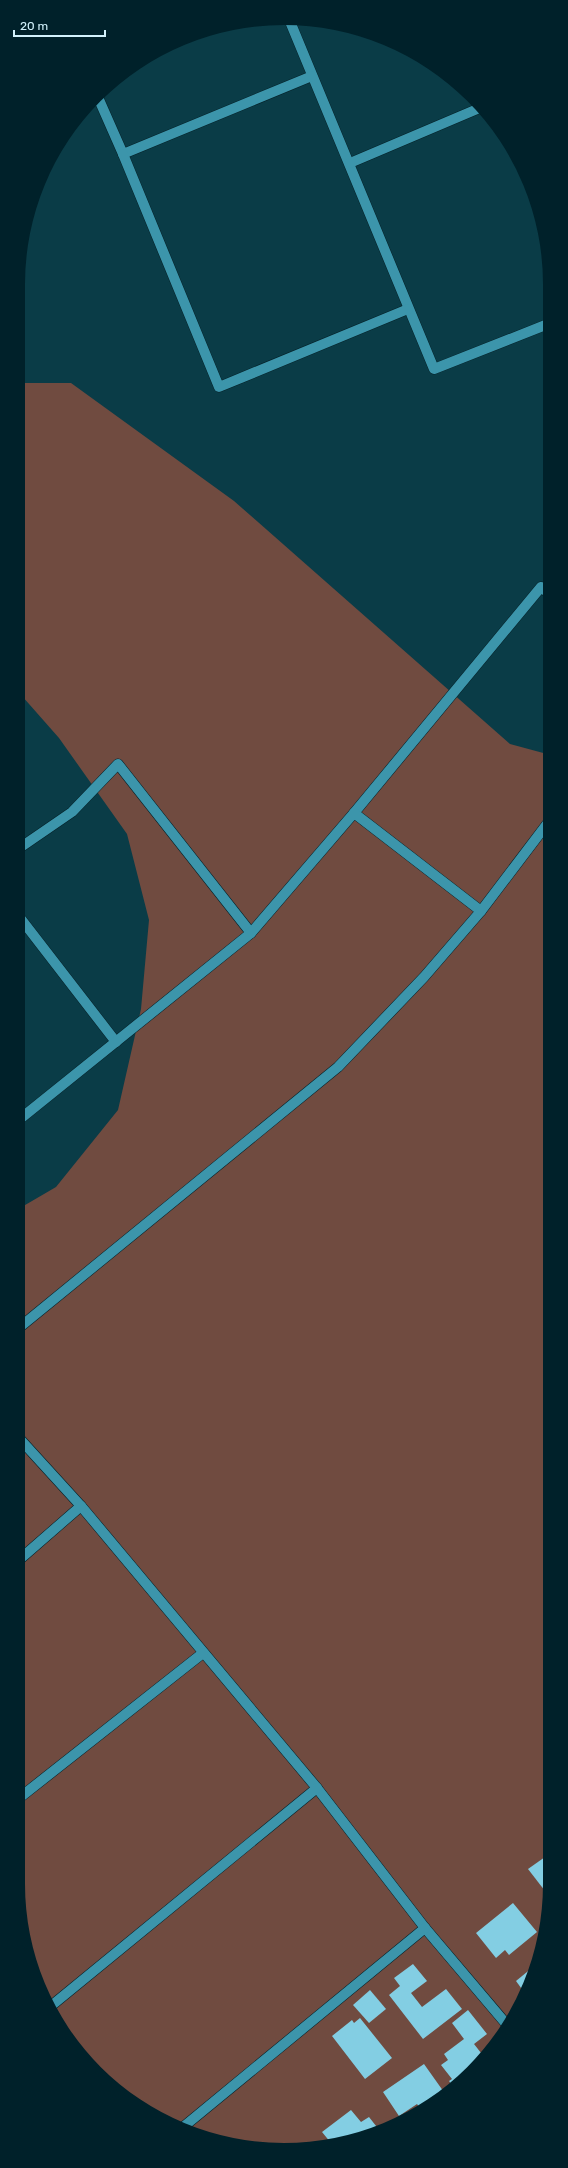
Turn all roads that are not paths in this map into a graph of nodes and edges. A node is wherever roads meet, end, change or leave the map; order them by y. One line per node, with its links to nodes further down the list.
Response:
1 (292, 25): 2 (street)
2 (312, 76): 5 (street); 6 (street)
3 (100, 102): 5 (street)
4 (476, 110): 6 (street)
5 (123, 154): 7 (street)
6 (350, 163): 7 (street)
7 (408, 309): 8 (street)
8 (543, 326)
9 (543, 589): 10 (street)
10 (354, 813): 13 (street); 15 (street)
11 (543, 829): 13 (street)
12 (25, 844): 15 (street)
13 (481, 911): 18 (street)
14 (25, 924): 16 (street)
15 (251, 933): 16 (street)
16 (116, 1042): 17 (street)
17 (25, 1115)
18 (25, 1323)
19 (25, 1445): 20 (street)
20 (81, 1506): 21 (street); 22 (street)
21 (25, 1555)
22 (203, 1653): 23 (street); 24 (street)
23 (317, 1788): 25 (street); 26 (street)
24 (25, 1793)
25 (425, 1928): 27 (street); 28 (street)
26 (54, 2003)
27 (504, 2021)
28 (187, 2124)

